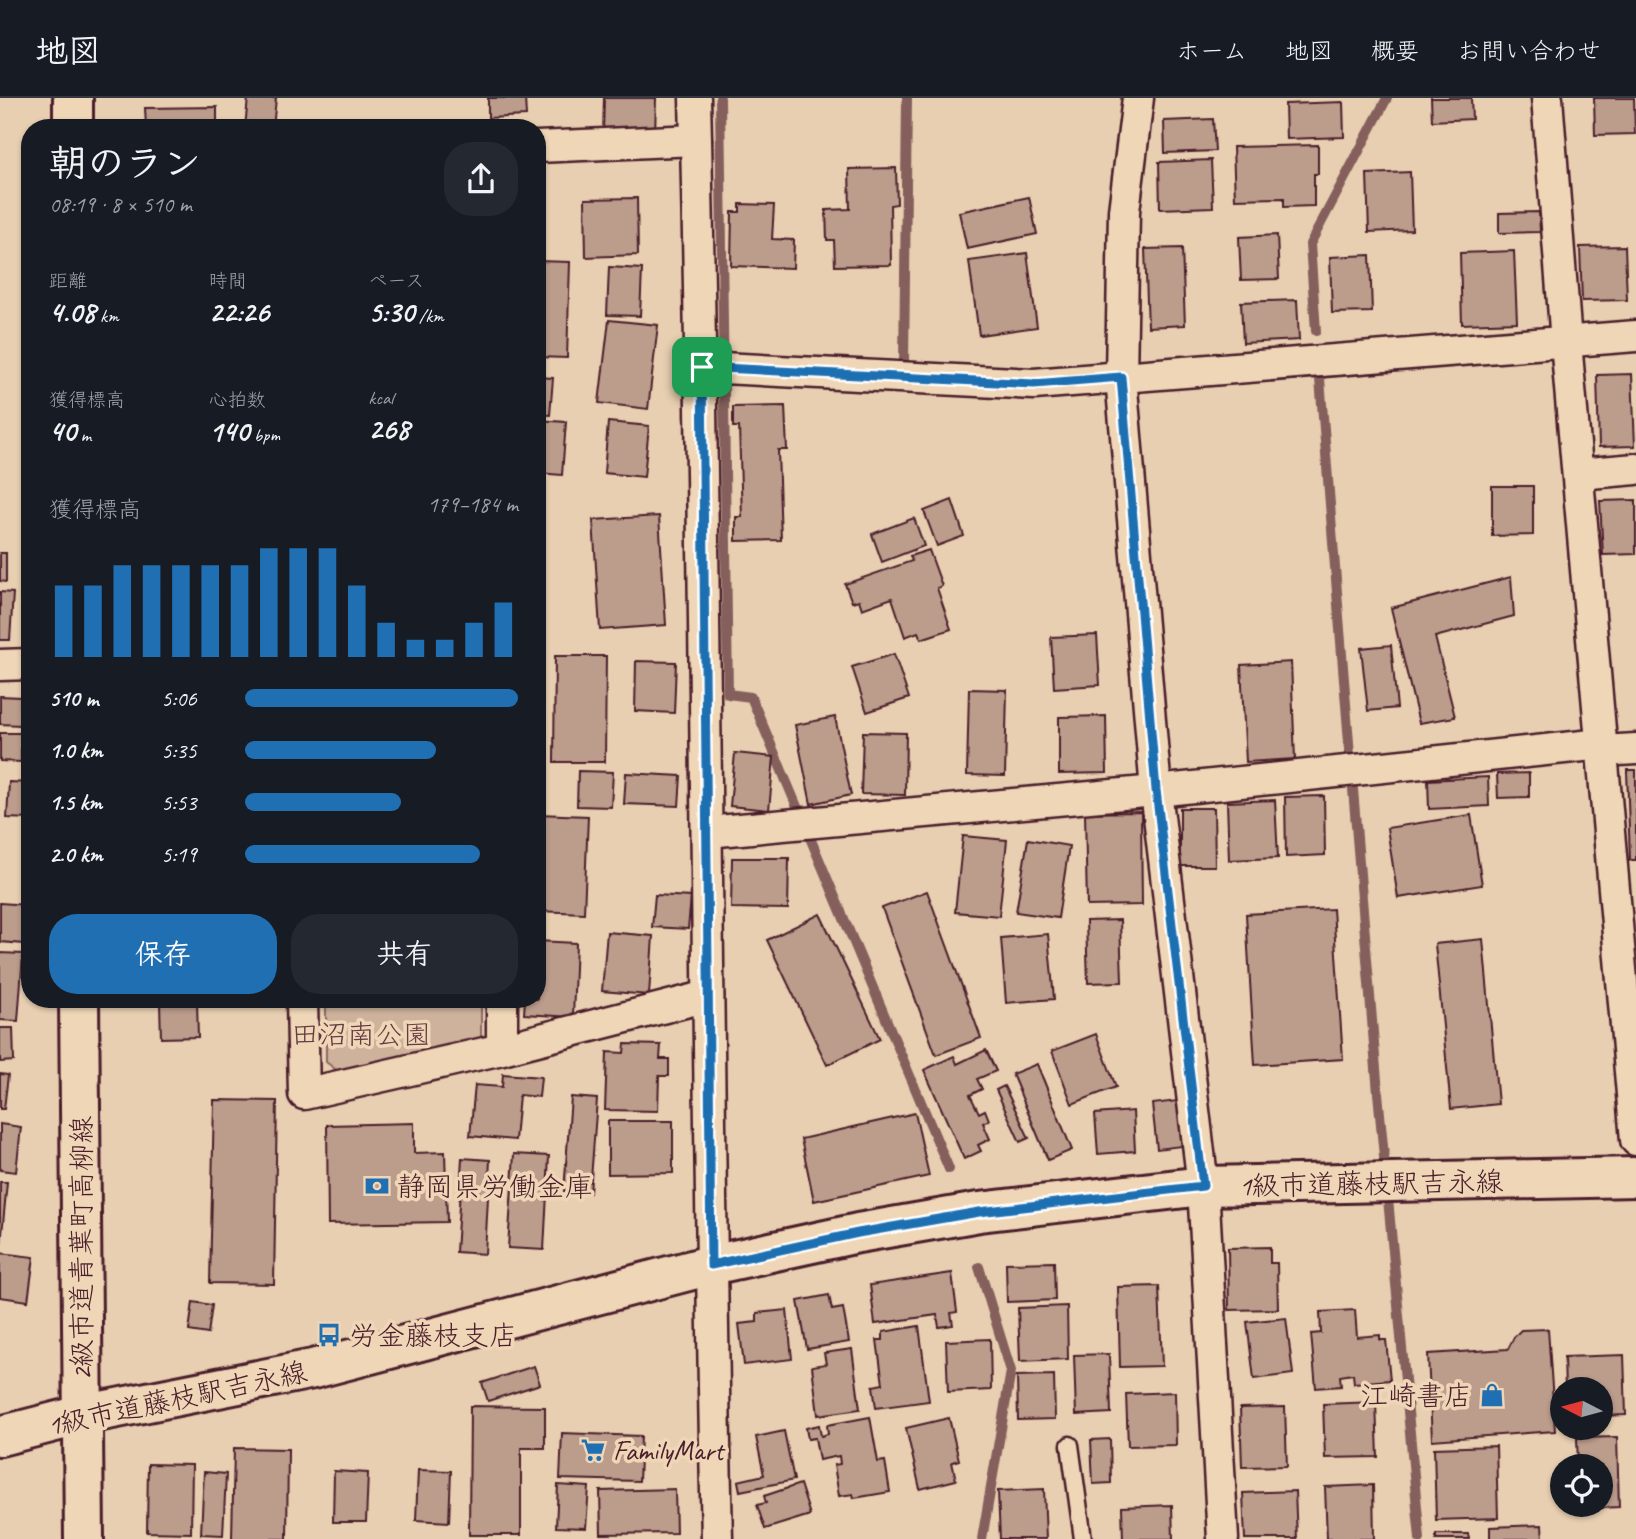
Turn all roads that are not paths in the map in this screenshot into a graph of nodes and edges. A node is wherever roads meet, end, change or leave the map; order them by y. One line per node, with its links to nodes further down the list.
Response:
1 (73, 98): 5 (street)
2 (695, 98): 6 (street)
3 (1138, 98): 11 (street)
4 (1547, 98): 9 (street)
5 (74, 119)
6 (696, 141): 7 (street); 10 (street)
7 (546, 148)
8 (1636, 336): 9 (street)
9 (1566, 342): 11 (street); 13 (street)
10 (702, 367): 11 (street); 19 (street)
11 (1121, 377): 18 (street)
12 (1636, 469): 13 (street)
13 (1578, 474): 16 (street)
14 (21, 664): 15 (street)
15 (0, 665)
16 (1602, 747): 17 (street); 18 (street); 25 (street)
17 (1636, 749)
18 (1156, 790): 19 (street); 27 (street)
19 (706, 832): 20 (street)
20 (708, 996): 24 (street); 28 (street)
21 (79, 1008): 29 (street, 2級市道青葉町高柳線)
22 (302, 1008): 24 (street)
23 (502, 1008): 24 (street)
24 (502, 1049)
25 (1636, 1140)
26 (1636, 1177): 27 (street, 1級市道藤枝駅吉永線)
27 (1203, 1186): 28 (street, 1級市道藤枝駅吉永線); 35 (street)
28 (711, 1265): 29 (street, 1級市道藤枝駅吉永線); 33 (street)
29 (82, 1415): 30 (street, 1級市道藤枝駅吉永線); 32 (street, 2級市道青葉町高柳線)
30 (0, 1436)
31 (1070, 1445): 34 (lane)
32 (84, 1539)
33 (717, 1539)
34 (1083, 1539)
35 (1223, 1539)

